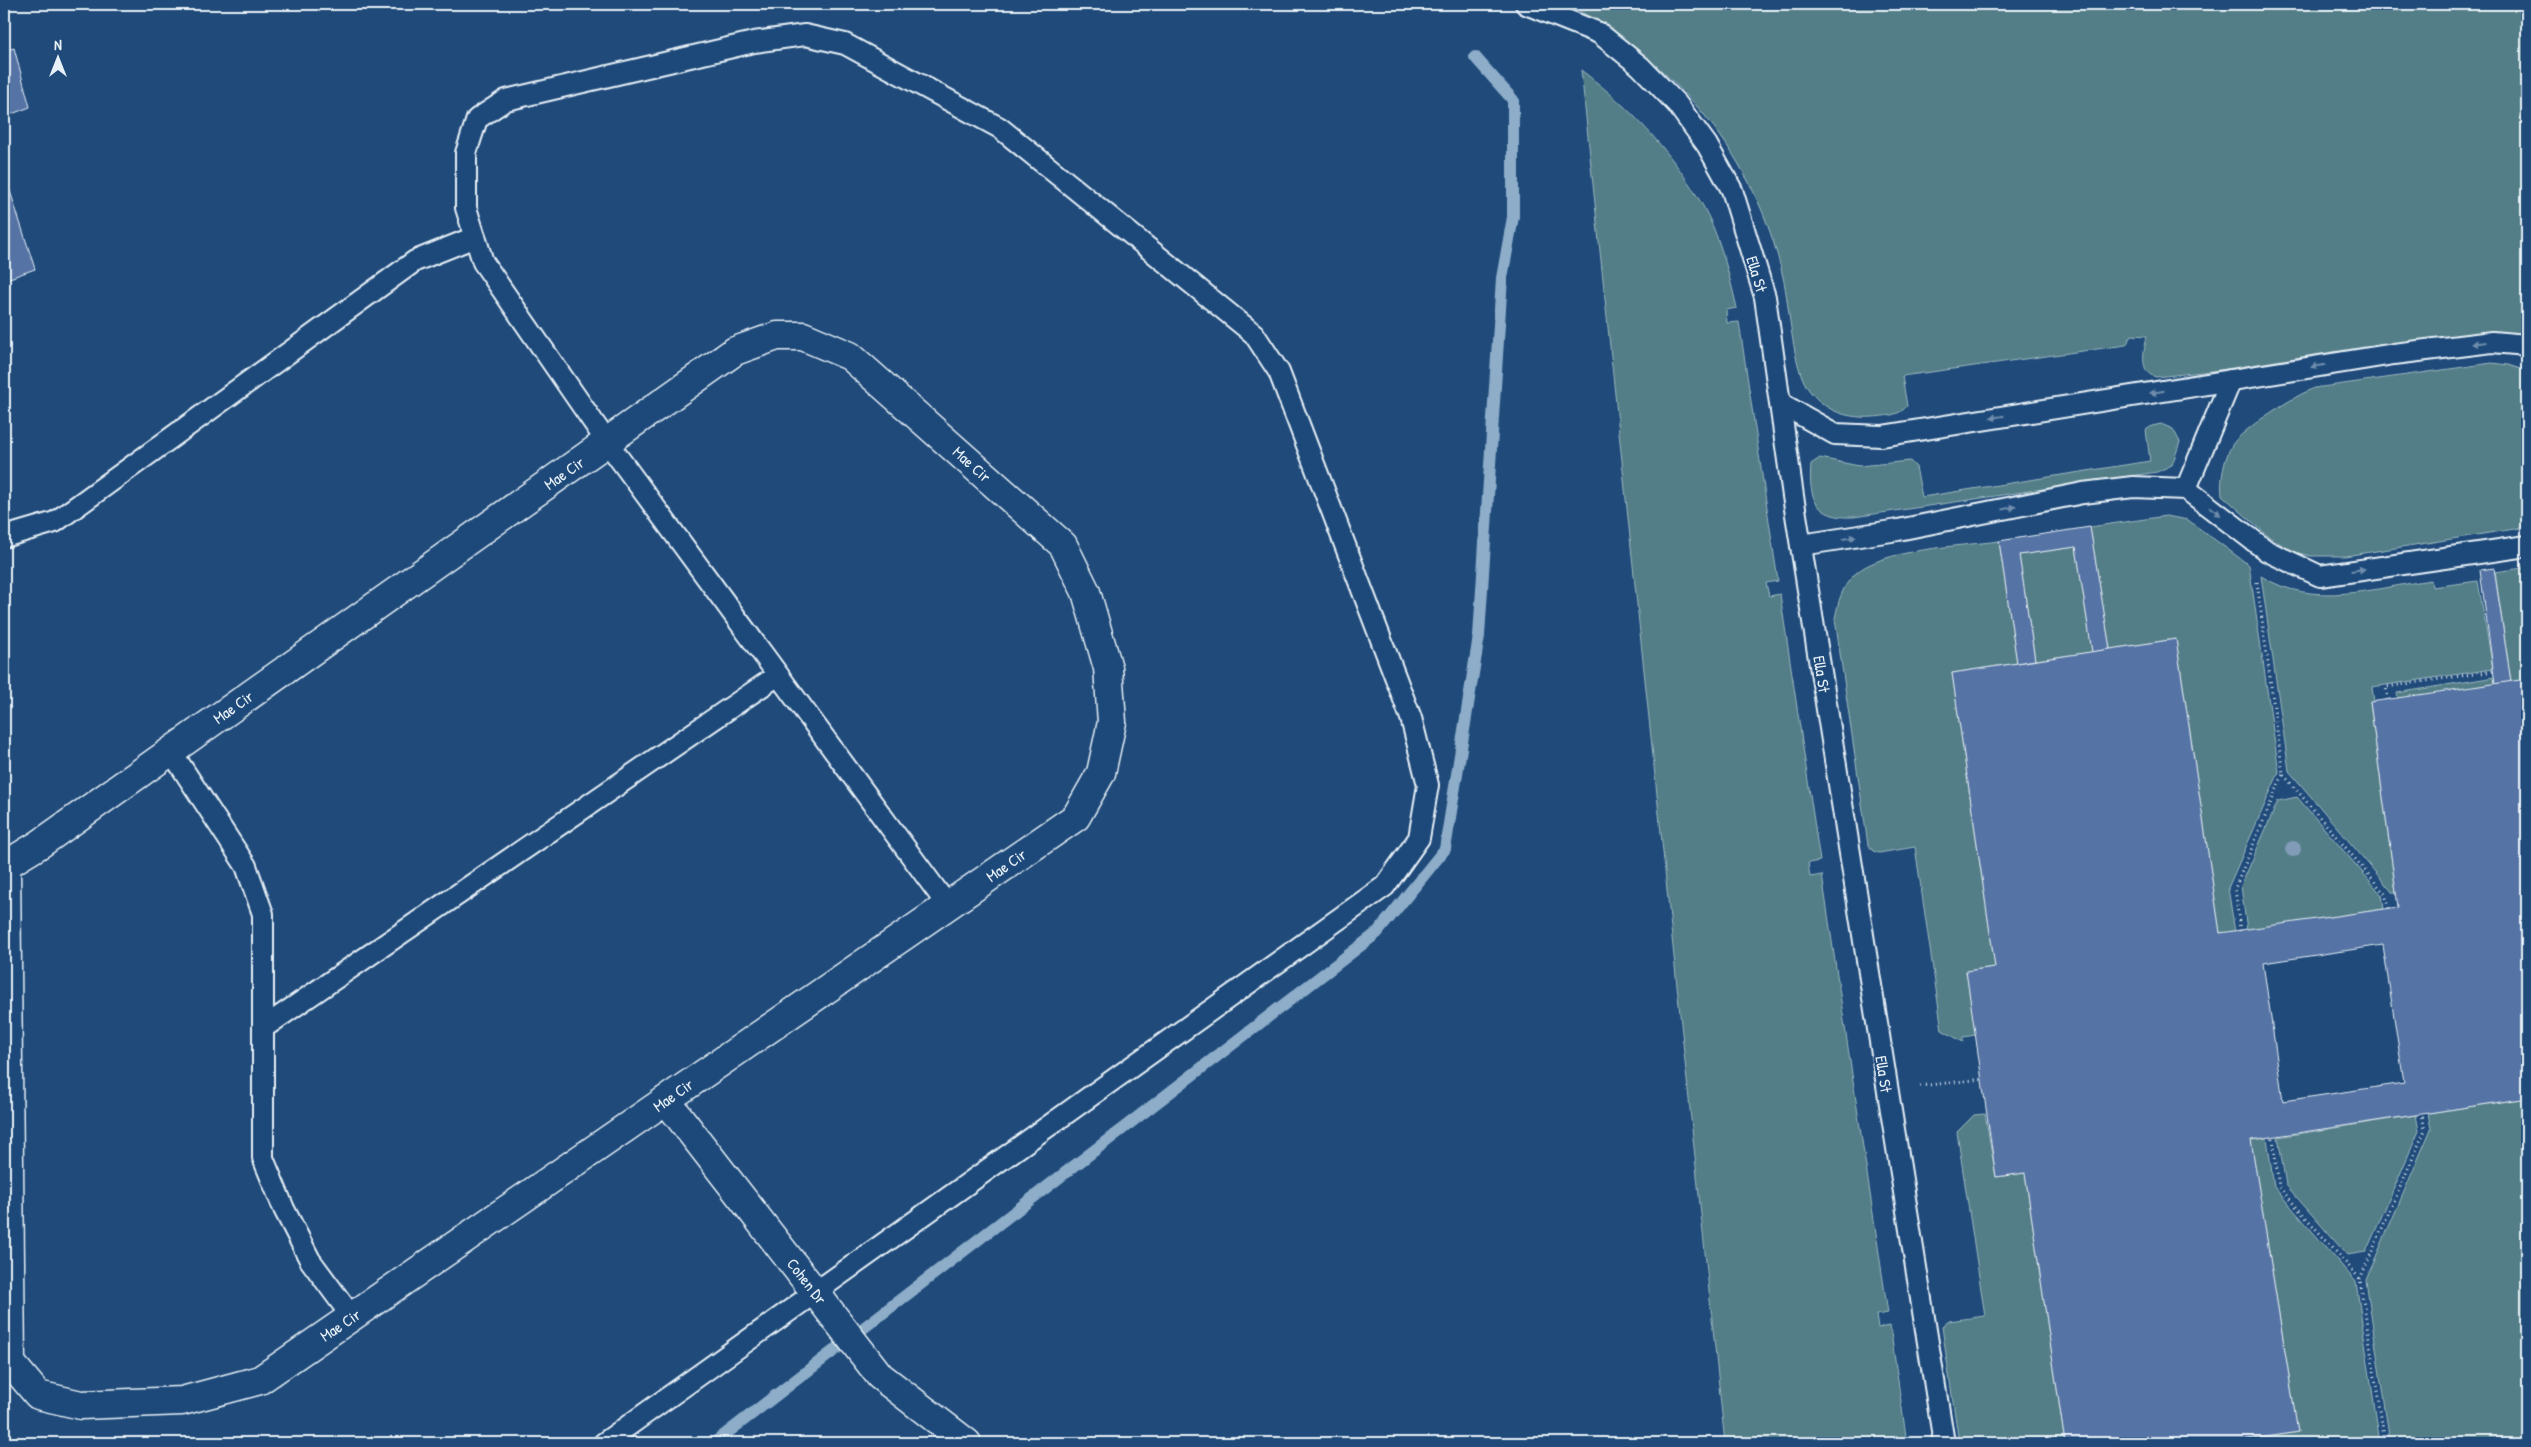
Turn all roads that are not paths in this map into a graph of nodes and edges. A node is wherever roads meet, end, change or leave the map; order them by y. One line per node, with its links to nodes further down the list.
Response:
1 (1526, 4): 5 (lane, Ella St)
2 (475, 237): 6 (lane); 8 (lane); 18 (lane)
3 (2527, 345): 4 (lane, one-way to 4)
4 (2231, 380): 5 (lane, one-way to 5); 7 (lane)
5 (1780, 403): 9 (lane, Ella St)
6 (607, 442): 11 (lane); 12 (street, Mae Cir); 14 (street, Mae Cir)
7 (2186, 489): 9 (lane, one-way to 7); 10 (lane, one-way to 10)
8 (4, 537)
9 (1801, 545): 20 (lane, Ella St)
10 (2527, 546)
11 (778, 675): 14 (lane); 15 (lane)
12 (171, 752): 13 (street, Mae Cir); 15 (lane)
13 (5, 866): 17 (street, Mae Cir)
14 (948, 906): 16 (street, Mae Cir)
15 (263, 1028): 17 (lane)
16 (666, 1100): 17 (street, Mae Cir); 19 (street, Cohen Dr)
17 (352, 1317)
18 (604, 1443)
19 (967, 1443)
20 (1944, 1443)

